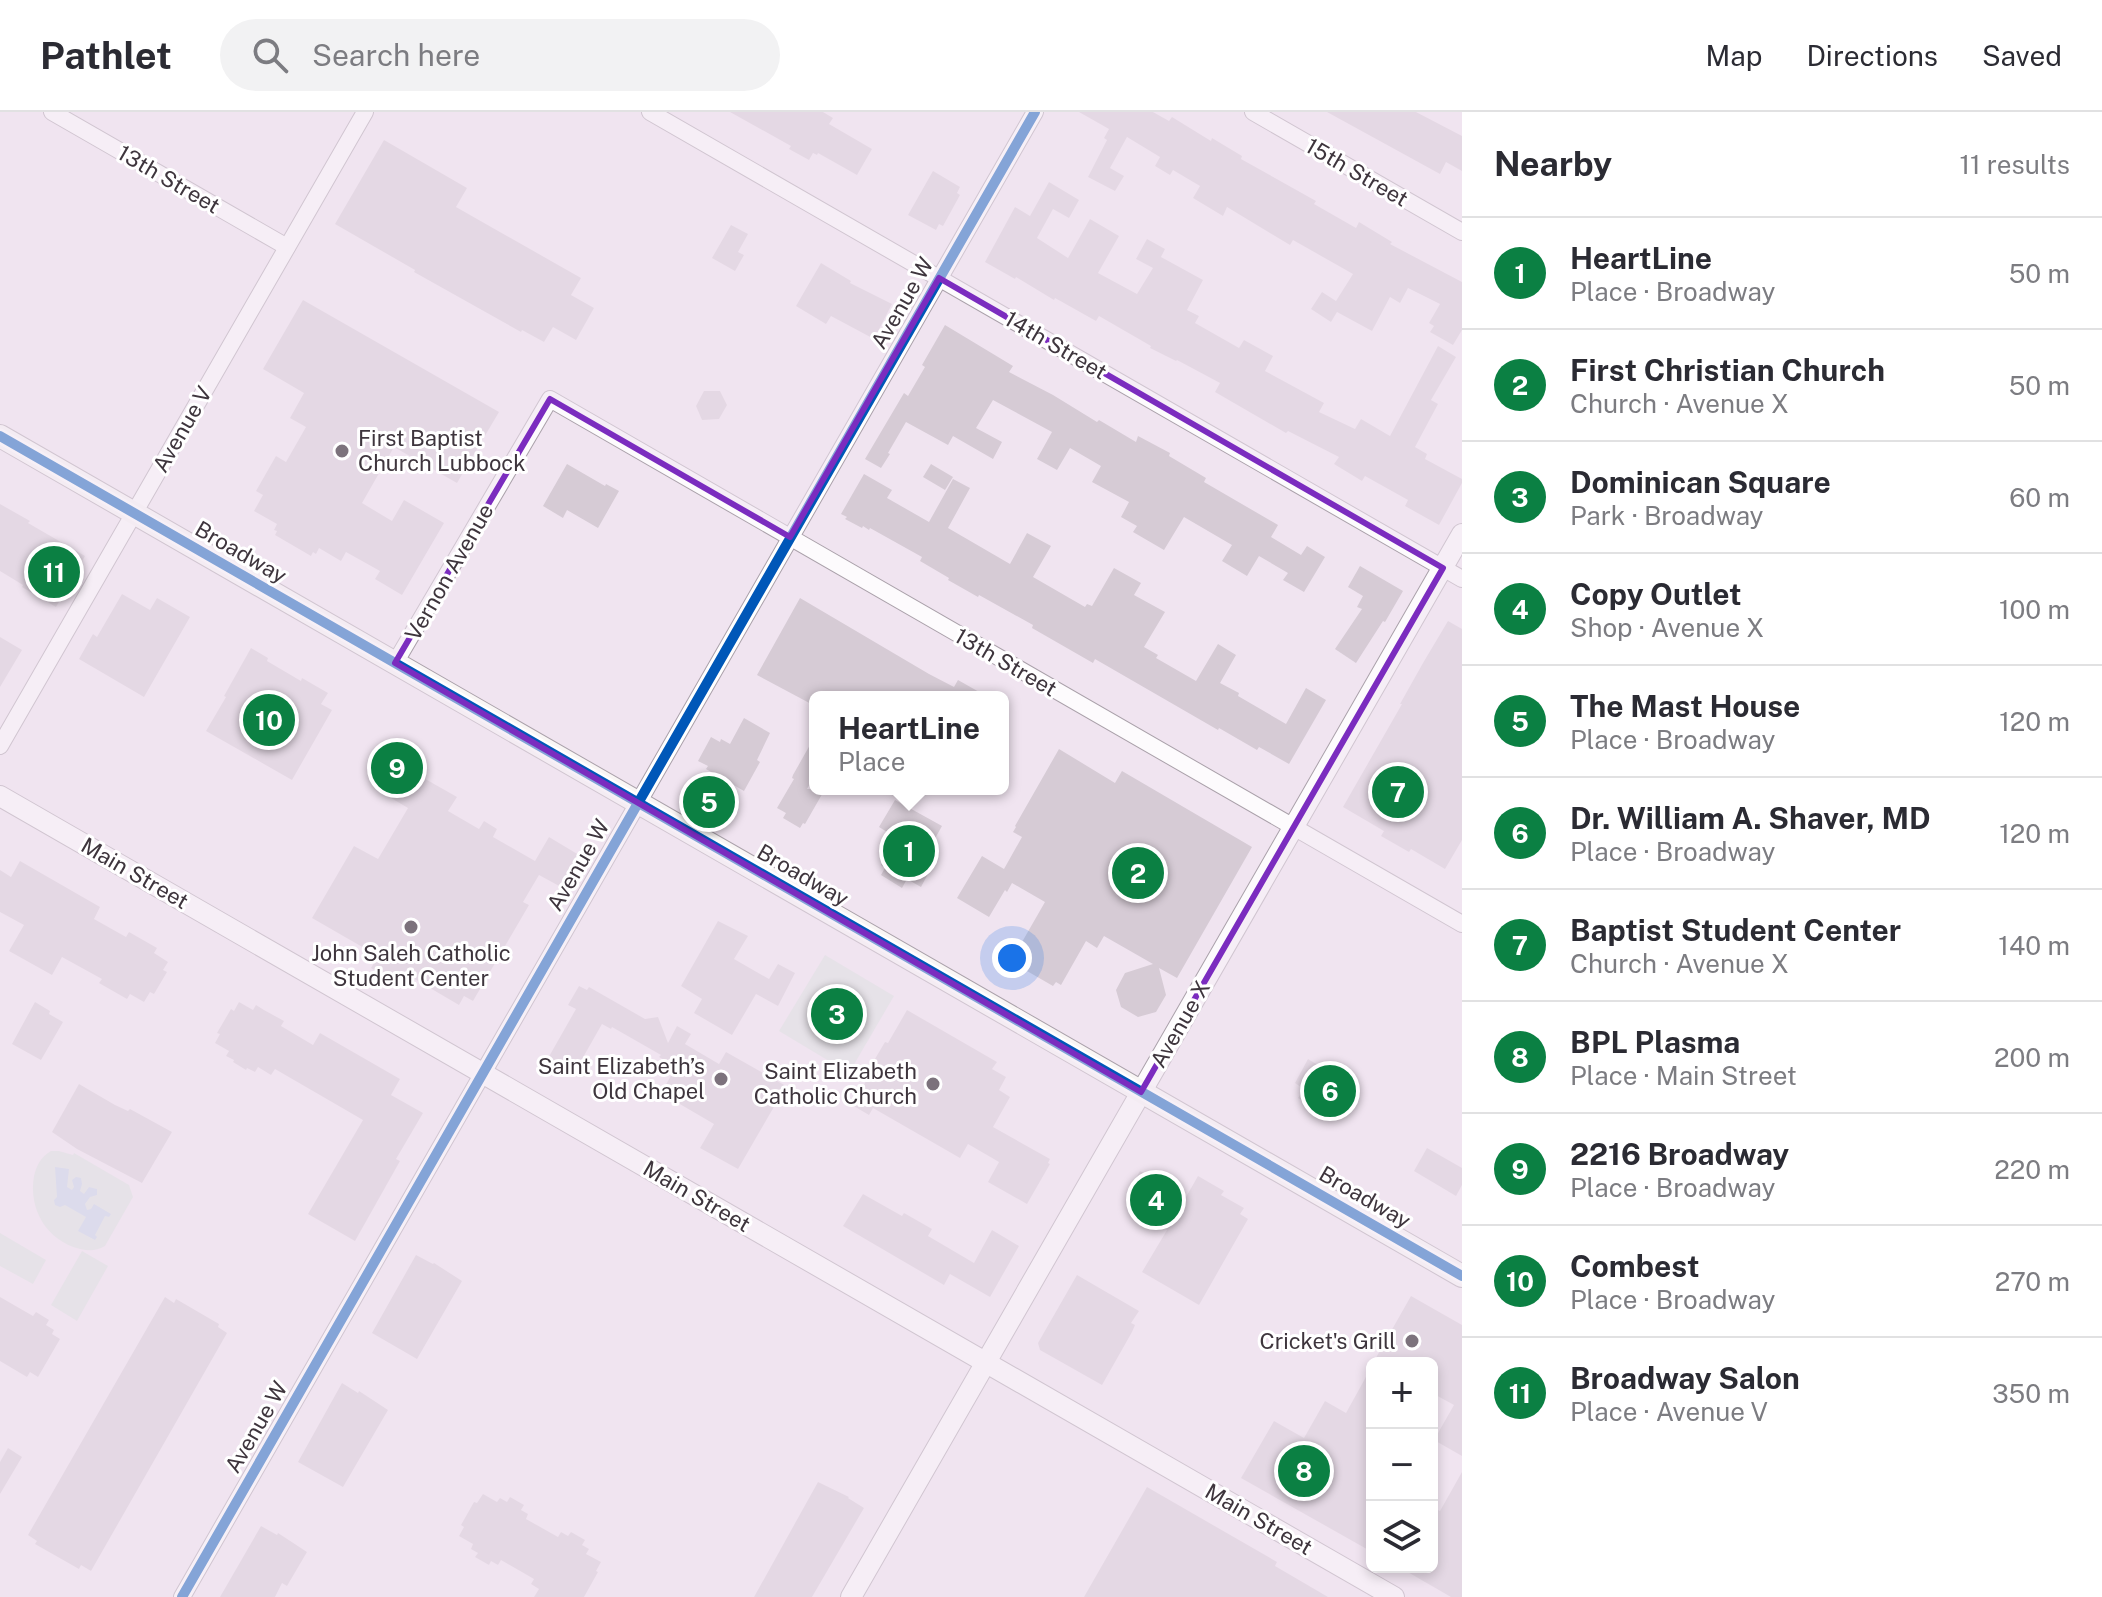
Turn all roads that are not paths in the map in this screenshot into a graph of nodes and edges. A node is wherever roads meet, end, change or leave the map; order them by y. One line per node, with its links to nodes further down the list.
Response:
1 (52, 112): 7 (street, 13th Street)
2 (365, 112): 7 (street, Avenue V)
3 (650, 112): 8 (street, 14th Street)
4 (1035, 112): 8 (street, Avenue W)
5 (1253, 112): 6 (street, 15th Street)
6 (1462, 232)
7 (287, 247): 11 (street, Avenue V)
8 (939, 278): 13 (street, Avenue W); 14 (street, 14th Street)
9 (550, 399): 13 (street, 13th Street); 16 (street, Vernon Avenue)
10 (0, 436): 11 (main road, Broadway)
11 (134, 513): 16 (main road, Broadway); 17 (street, Avenue V)
12 (1462, 534): 14 (street, Avenue X)
13 (790, 537): 19 (street, Avenue W); 20 (street, 13th Street)
14 (1443, 568): 15 (street, 14th Street); 20 (street, Avenue X)
15 (1462, 579)
16 (395, 663): 19 (main road, Broadway)
17 (0, 746)
18 (0, 796): 22 (street, Main Street)
19 (638, 802): 22 (street, Avenue W); 23 (main road, Broadway)
20 (1293, 827): 21 (street, 13th Street); 23 (street, Avenue X)
21 (1462, 924)
22 (482, 1073): 25 (street, Main Street); 26 (street, Avenue W)
23 (1141, 1092): 24 (main road, Broadway); 25 (street, Avenue X)
24 (1462, 1276)
25 (986, 1362): 27 (street, Avenue X); 28 (street, Main Street)
26 (182, 1597)
27 (851, 1597)
28 (1394, 1597)

